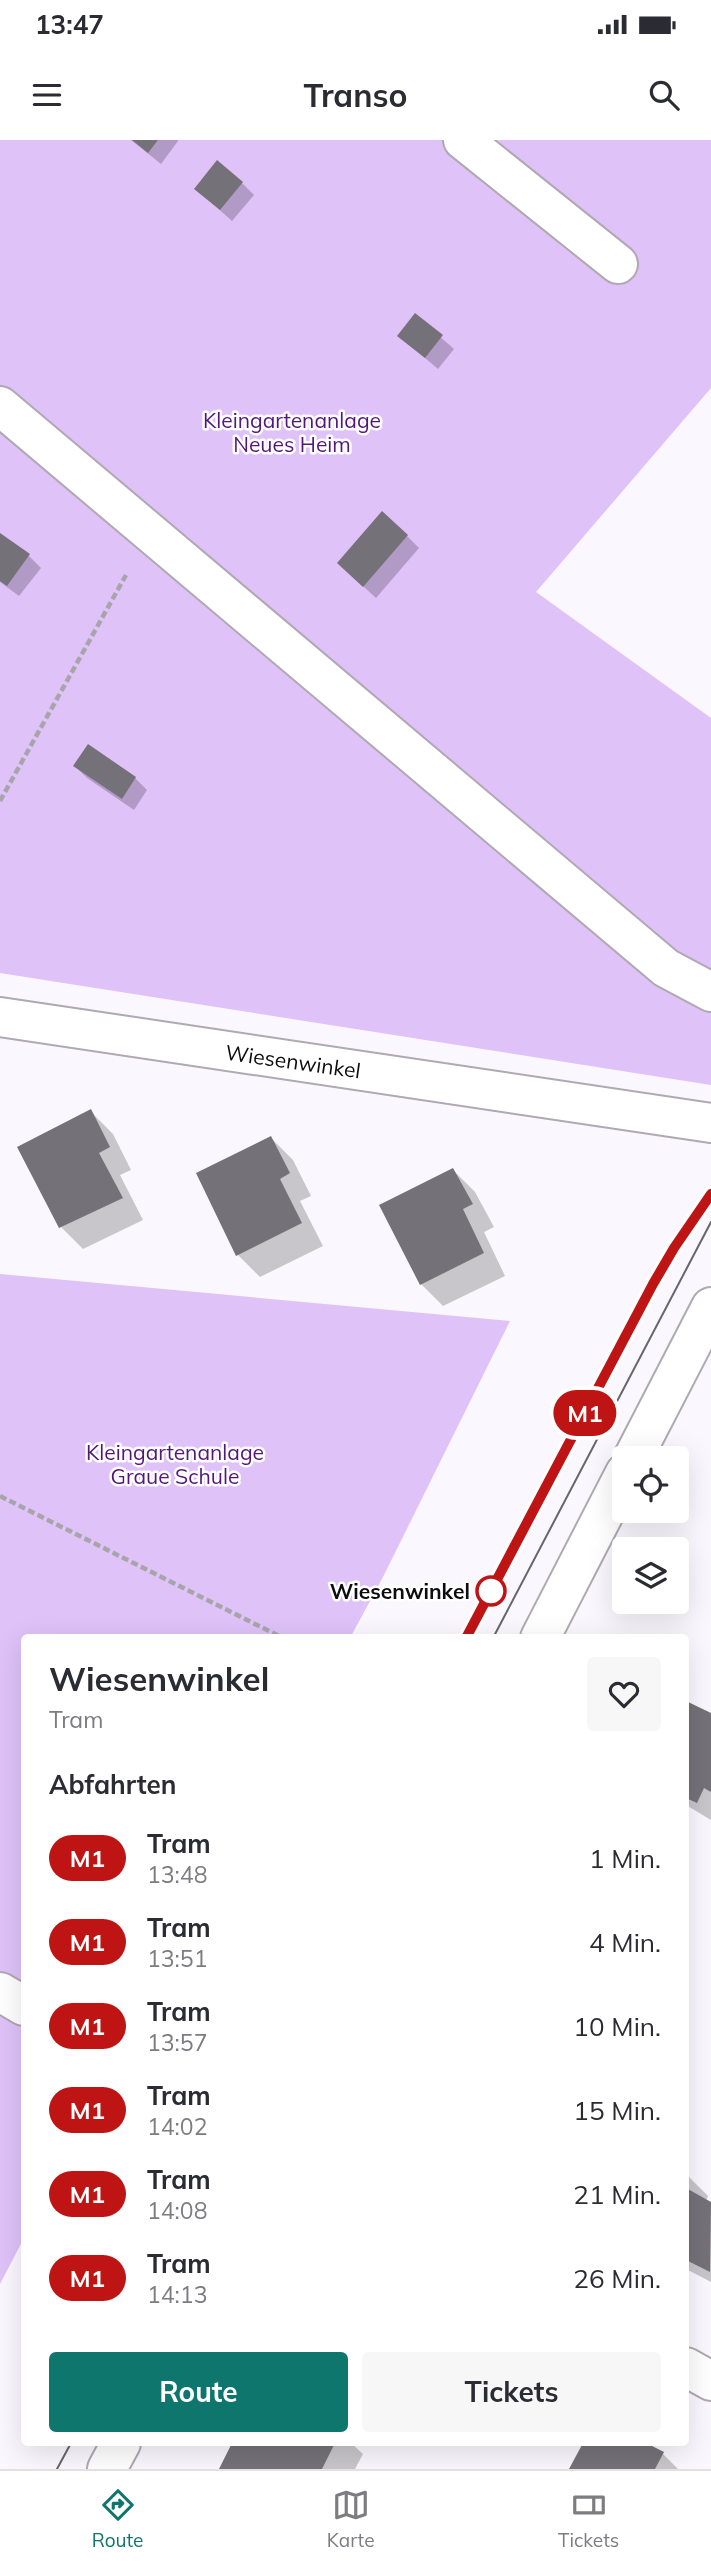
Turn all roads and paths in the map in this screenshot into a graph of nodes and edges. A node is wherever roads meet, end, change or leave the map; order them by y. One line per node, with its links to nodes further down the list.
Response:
1 (463, 140): 2 (street)
2 (618, 264)
3 (0, 406): 4 (street)
4 (150, 532): 5 (path); 6 (street)
5 (0, 801)
6 (711, 992)
7 (0, 1017): 8 (street, Wiesenwinkel)
8 (711, 1123)
9 (711, 1307): 10 (street)
10 (639, 1446)
11 (0, 1496): 13 (path)
12 (612, 1498): 14 (street)
13 (275, 1634)
14 (542, 1634)
15 (0, 1992): 16 (street)
16 (21, 2004)
17 (689, 2369): 18 (street)
18 (711, 2381)
19 (119, 2446): 20 (street)
20 (107, 2469)

